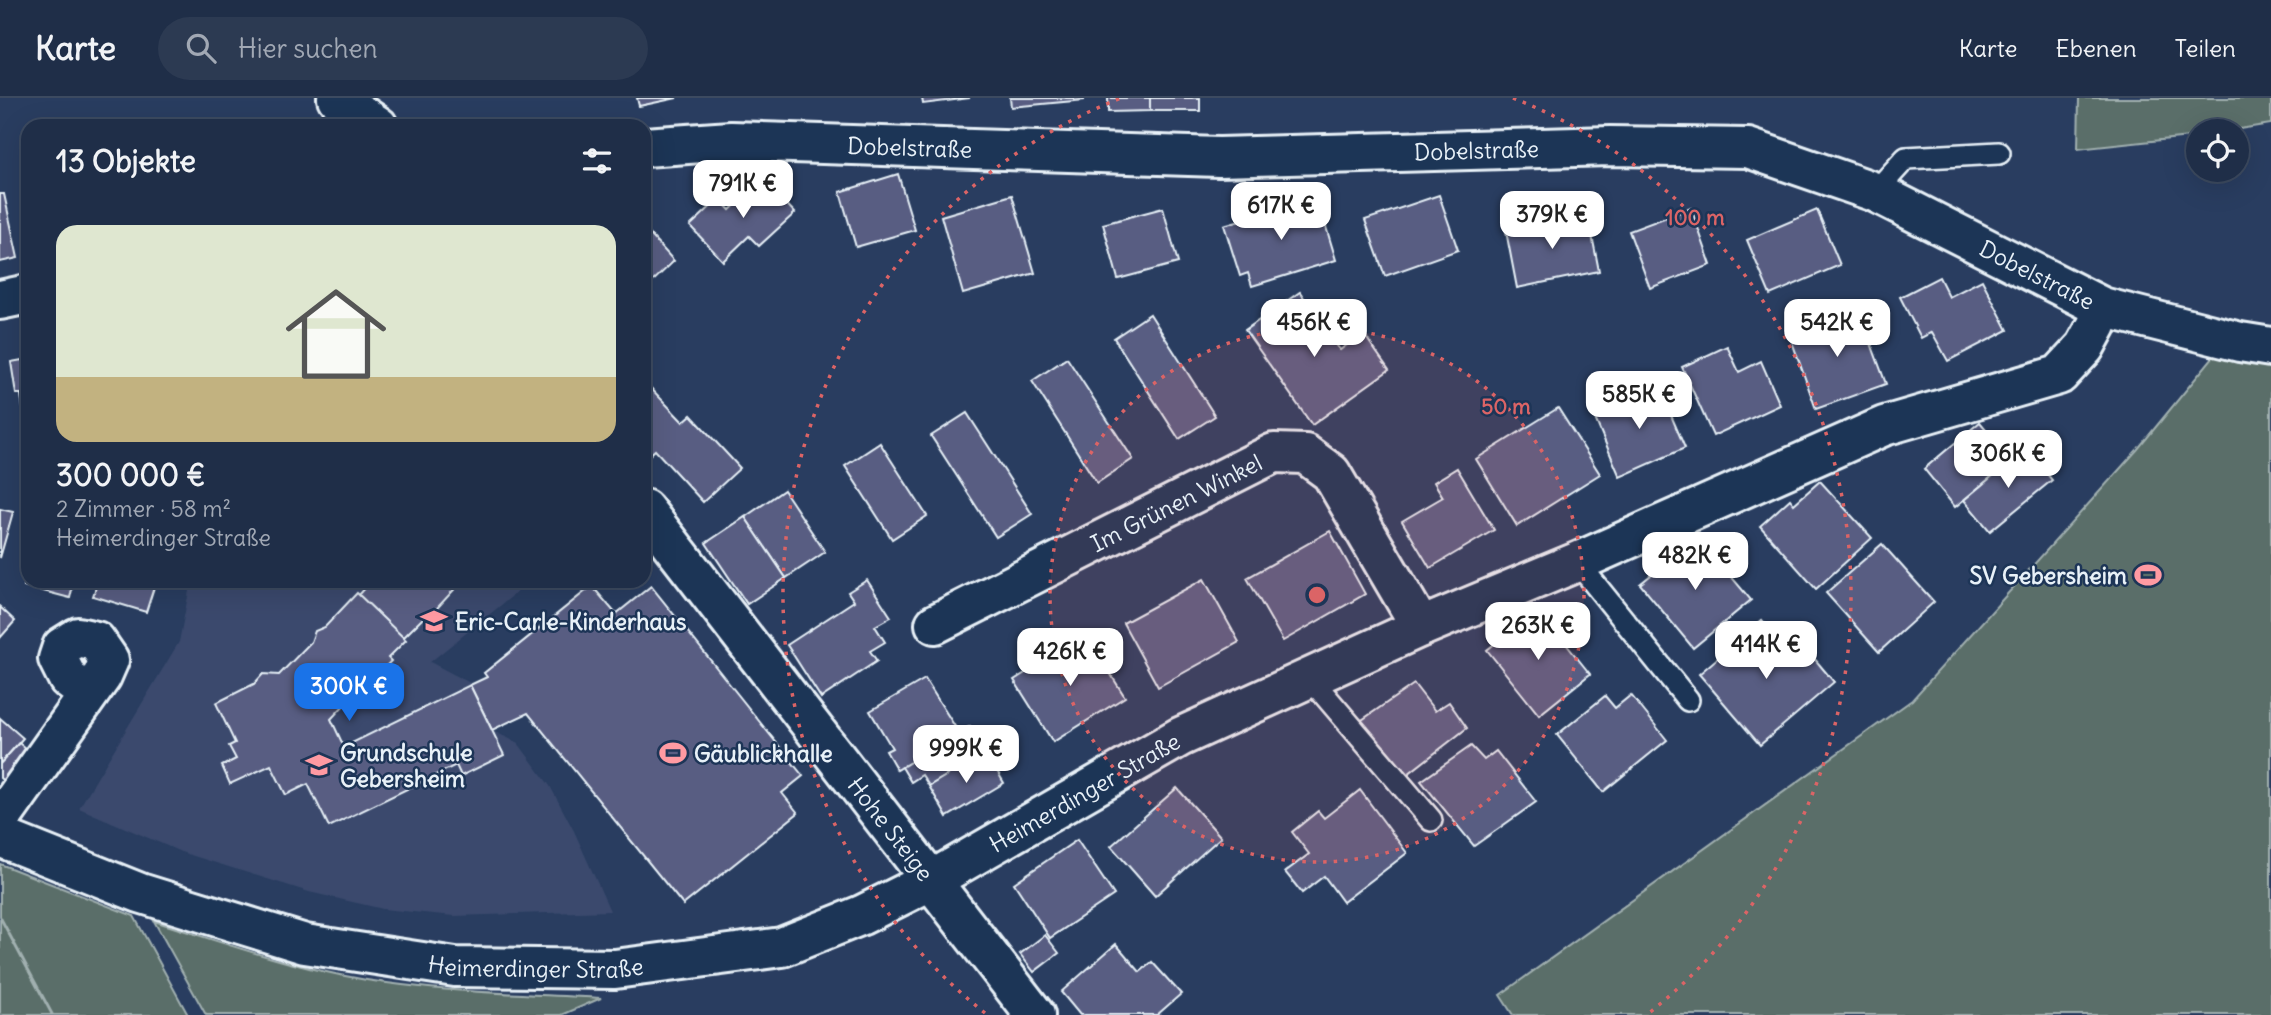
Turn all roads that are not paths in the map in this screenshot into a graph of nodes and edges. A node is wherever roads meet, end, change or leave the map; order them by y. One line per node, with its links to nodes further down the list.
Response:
1 (337, 98): 2 (street)
2 (368, 119)
3 (651, 147): 5 (street, Dobelstraße)
4 (1999, 153): 5 (lane)
5 (1875, 192): 8 (street, Dobelstraße)
6 (21, 296): 7 (street)
7 (0, 300)
8 (2102, 307): 9 (street, Dobelstraße); 11 (street, Heimerdinger Straße)
9 (2271, 347)
10 (651, 518): 20 (street, Hohe Steige)
11 (1577, 562): 13 (street, Heimerdinger Straße); 16 (lane)
12 (935, 624): 13 (street, Im Grünen Winkel)
13 (1420, 626): 14 (street, Heimerdinger Straße)
14 (1310, 678): 18 (lane); 20 (street, Heimerdinger Straße)
15 (88, 694): 17 (street)
16 (1688, 699)
17 (0, 820)
18 (1431, 820)
19 (0, 837): 20 (street, Heimerdinger Straße)
20 (930, 881): 21 (street, Hohe Steige)
21 (1035, 1015)

